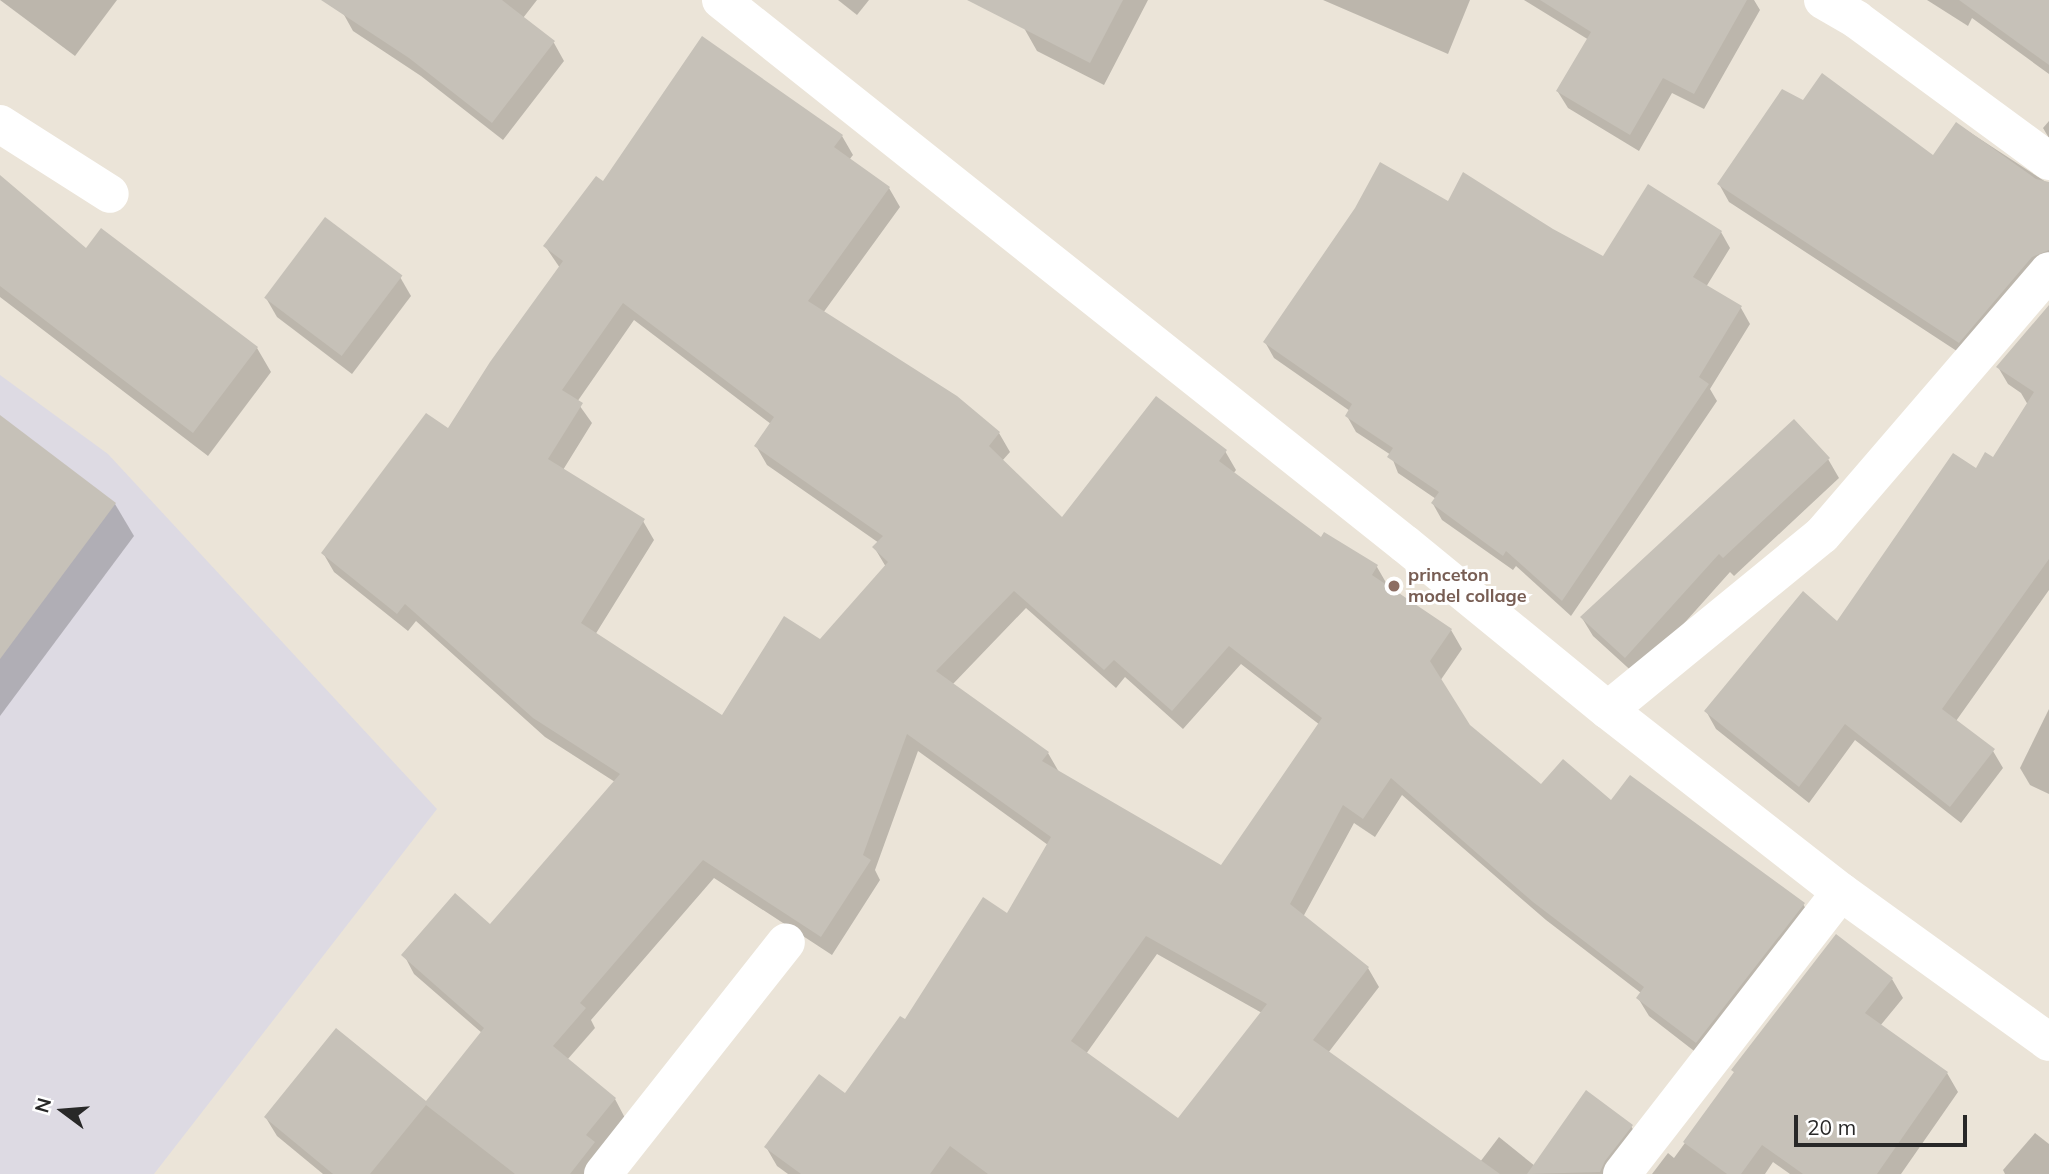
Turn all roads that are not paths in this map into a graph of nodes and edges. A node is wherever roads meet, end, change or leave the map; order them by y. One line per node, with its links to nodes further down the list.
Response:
1 (721, 0): 7 (street)
2 (1823, 0): 4 (street)
3 (0, 124): 5 (street)
4 (2049, 161)
5 (110, 194)
6 (2049, 271): 7 (street)
7 (1608, 710): 8 (street)
8 (1840, 892): 10 (street); 12 (street)
9 (786, 942): 11 (street)
10 (2049, 1042)
11 (603, 1174)
12 (1622, 1174)

